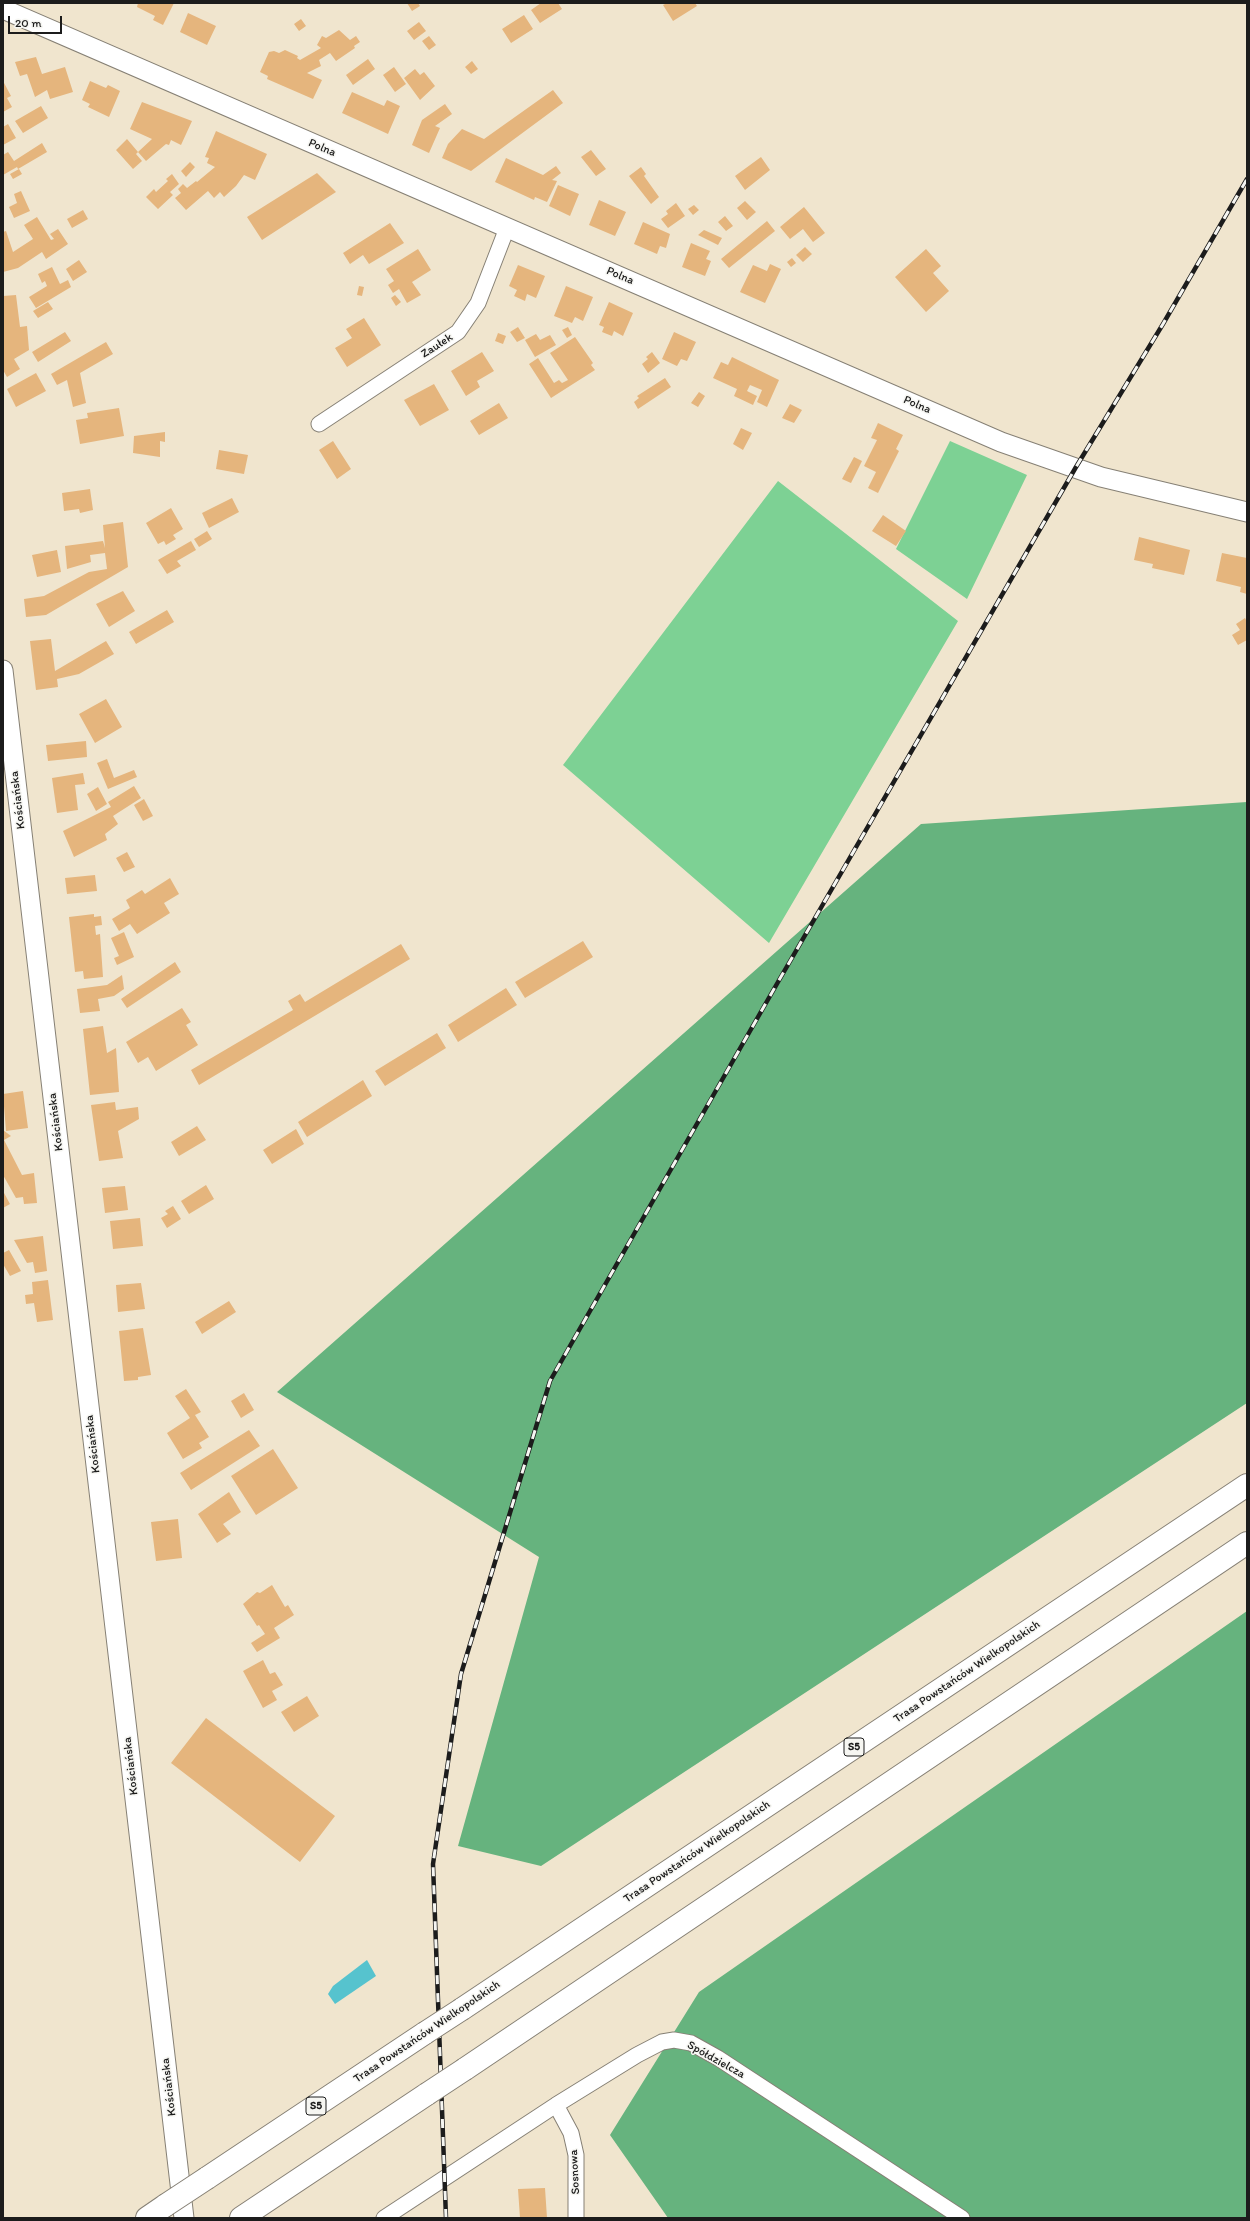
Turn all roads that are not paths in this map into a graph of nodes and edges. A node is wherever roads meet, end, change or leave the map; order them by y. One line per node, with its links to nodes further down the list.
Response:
1 (3, 9): 2 (street, Polna)
2 (507, 228): 3 (street, Zaułek); 4 (street, Polna)
3 (318, 424)
4 (1247, 512)
5 (3, 670): 10 (street, Kościańska)
6 (1247, 1485): 9 (highway, Trasa Powstańców Wielkopolskich / S5, bridge)
7 (1247, 1543): 11 (highway, bridge)
8 (556, 2105): 12 (street, Spółdzielcza); 13 (street, Sosnowa); 14 (street, Spółdzielcza)
9 (147, 2218)
10 (184, 2218)
11 (241, 2218)
12 (384, 2218)
13 (576, 2218)
14 (962, 2218)

